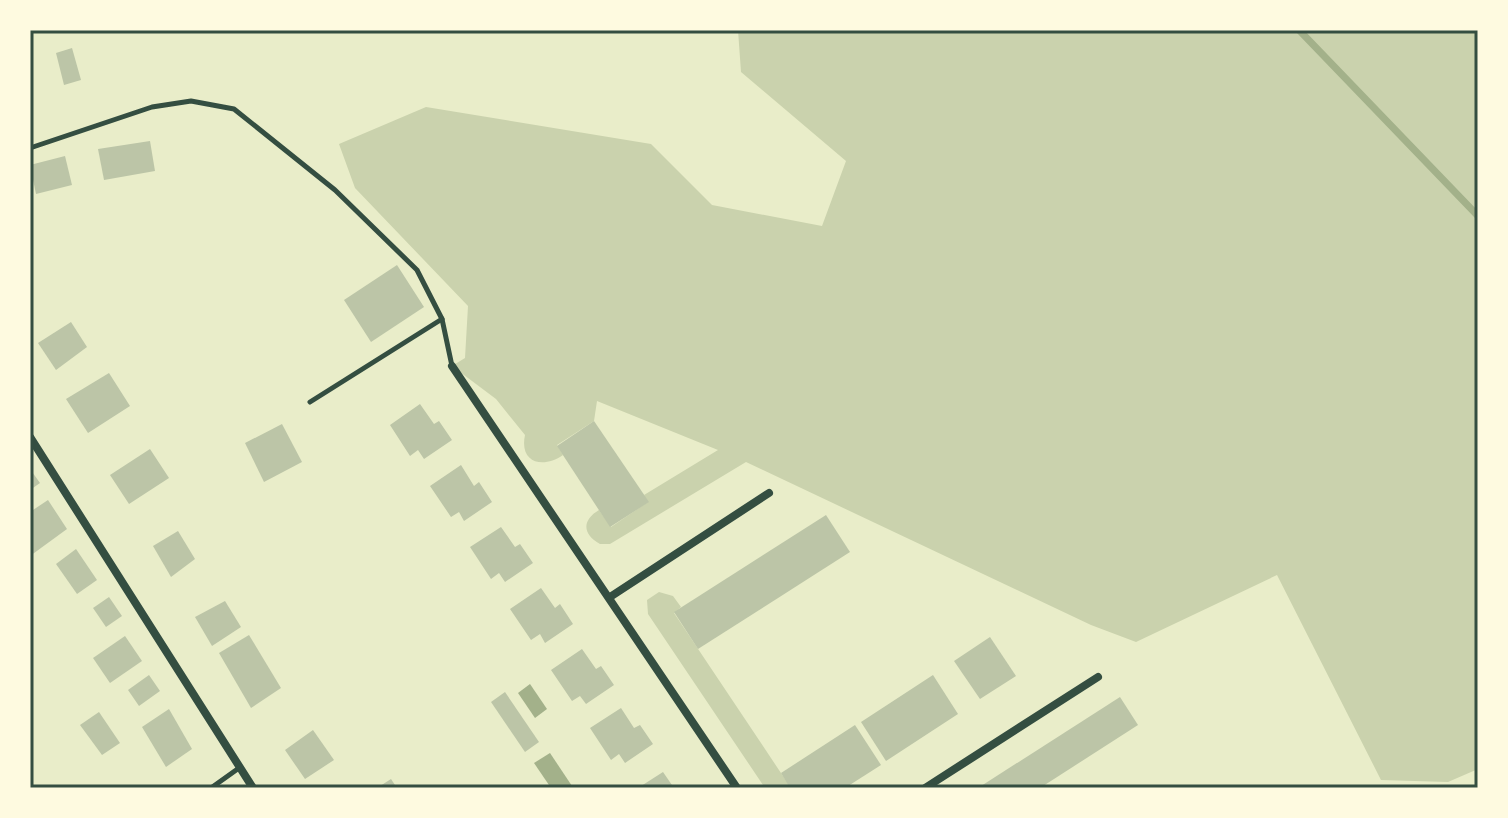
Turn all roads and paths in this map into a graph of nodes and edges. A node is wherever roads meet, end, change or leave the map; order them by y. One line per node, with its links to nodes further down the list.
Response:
1 (30, 148): 2 (lane)
2 (442, 319): 3 (lane); 4 (lane)
3 (452, 366): 7 (street)
4 (310, 402)
5 (30, 437): 9 (street)
6 (769, 493): 7 (street)
7 (610, 597): 12 (street)
8 (1098, 677): 13 (street)
9 (240, 767): 10 (lane); 11 (street)
10 (211, 788)
11 (253, 788)
12 (737, 788)
13 (925, 788)

